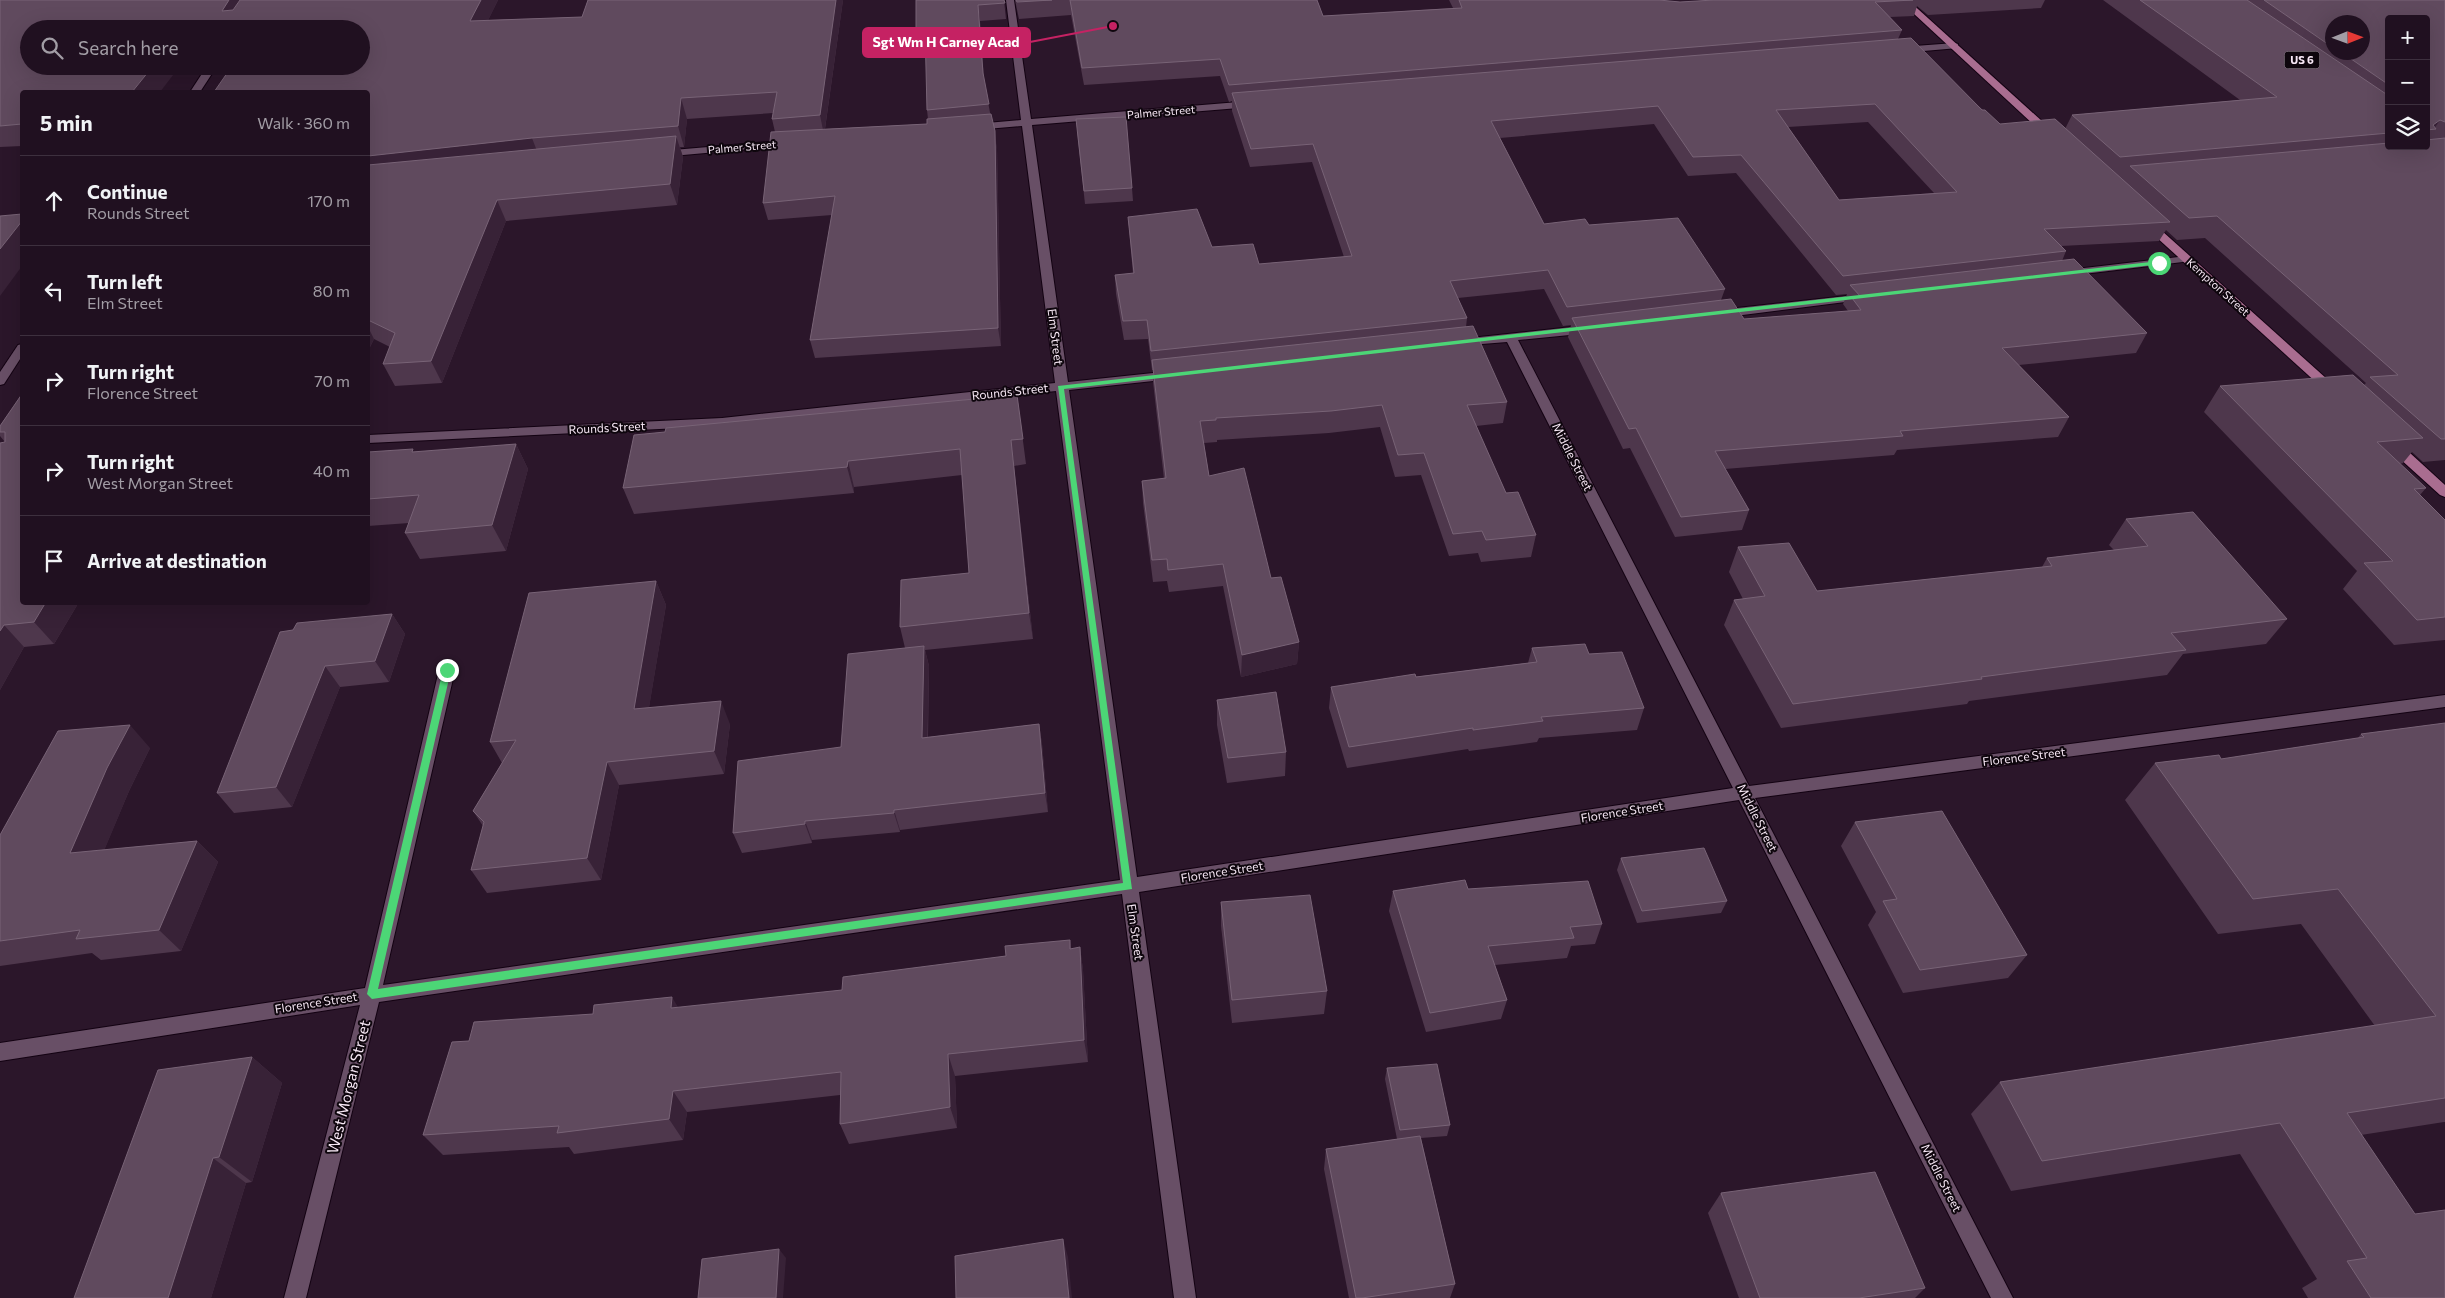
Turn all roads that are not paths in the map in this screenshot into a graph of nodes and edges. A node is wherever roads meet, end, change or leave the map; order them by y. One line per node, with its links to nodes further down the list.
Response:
1 (1010, 0): 8 (street, Elm Street)
2 (1904, 0): 3 (main road)
3 (1955, 46): 4 (street); 11 (main road)
4 (1895, 51)
5 (206, 75): 6 (street)
6 (196, 90)
7 (1266, 103): 8 (street, Palmer Street)
8 (1028, 122): 9 (street, Palmer Street); 24 (street, Elm Street)
9 (968, 128)
10 (799, 142): 12 (street, Palmer Street)
11 (2062, 145)
12 (650, 155)
13 (2139, 216): 14 (main road, Kempton Street)
14 (2187, 259): 15 (street); 25 (main road, Kempton Street)
15 (2051, 275)
16 (1874, 296): 17 (street)
17 (1707, 315)
18 (1599, 328): 19 (street)
19 (1511, 338): 20 (street); 31 (street, Middle Street)
20 (1452, 344)
21 (20, 351): 23 (street)
22 (1188, 373): 24 (street, Rounds Street)
23 (0, 381)
24 (1061, 387): 26 (street, Rounds Street); 32 (street, Elm Street)
25 (2342, 399)
26 (370, 439)
27 (2386, 439): 28 (main road)
28 (2445, 492)
29 (447, 670): 33 (street, West Morgan Street)
30 (2445, 701): 31 (street, Florence Street)
31 (1744, 794): 32 (street, Florence Street); 37 (street, Middle Street)
32 (1128, 886): 33 (street, Florence Street); 36 (street, Elm Street)
33 (372, 994): 34 (street, Florence Street); 35 (street, West Morgan Street)
34 (0, 1052)
35 (295, 1298)
36 (1185, 1298)
37 (2002, 1298)

